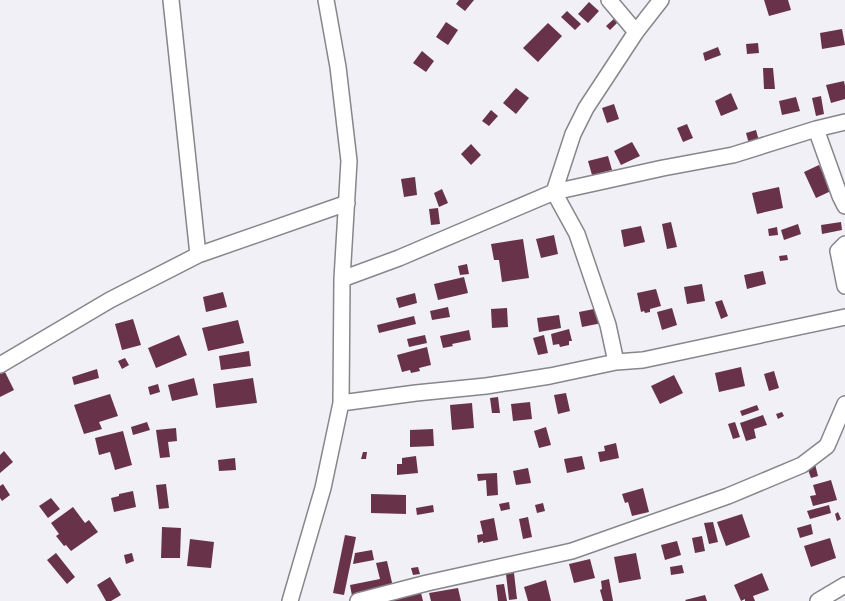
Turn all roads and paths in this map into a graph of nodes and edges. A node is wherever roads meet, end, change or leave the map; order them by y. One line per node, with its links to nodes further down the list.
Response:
1 (172, 0): 12 (street)
2 (326, 0): 9 (street)
3 (609, 0): 5 (street)
4 (661, 0): 5 (street)
5 (636, 32): 8 (street)
6 (845, 122): 7 (street)
7 (816, 129): 8 (street); 10 (street)
8 (554, 192): 13 (street); 16 (street)
9 (348, 204): 12 (street); 13 (street)
10 (845, 206)
11 (845, 244): 14 (street)
12 (198, 255): 17 (street)
13 (342, 279): 18 (street)
14 (845, 286)
15 (845, 317): 16 (street)
16 (616, 362): 18 (street)
17 (0, 365)
18 (341, 403): 21 (street)
19 (845, 404): 22 (street)
20 (845, 585): 23 (street)
21 (290, 601)
22 (358, 601)
23 (818, 601)

